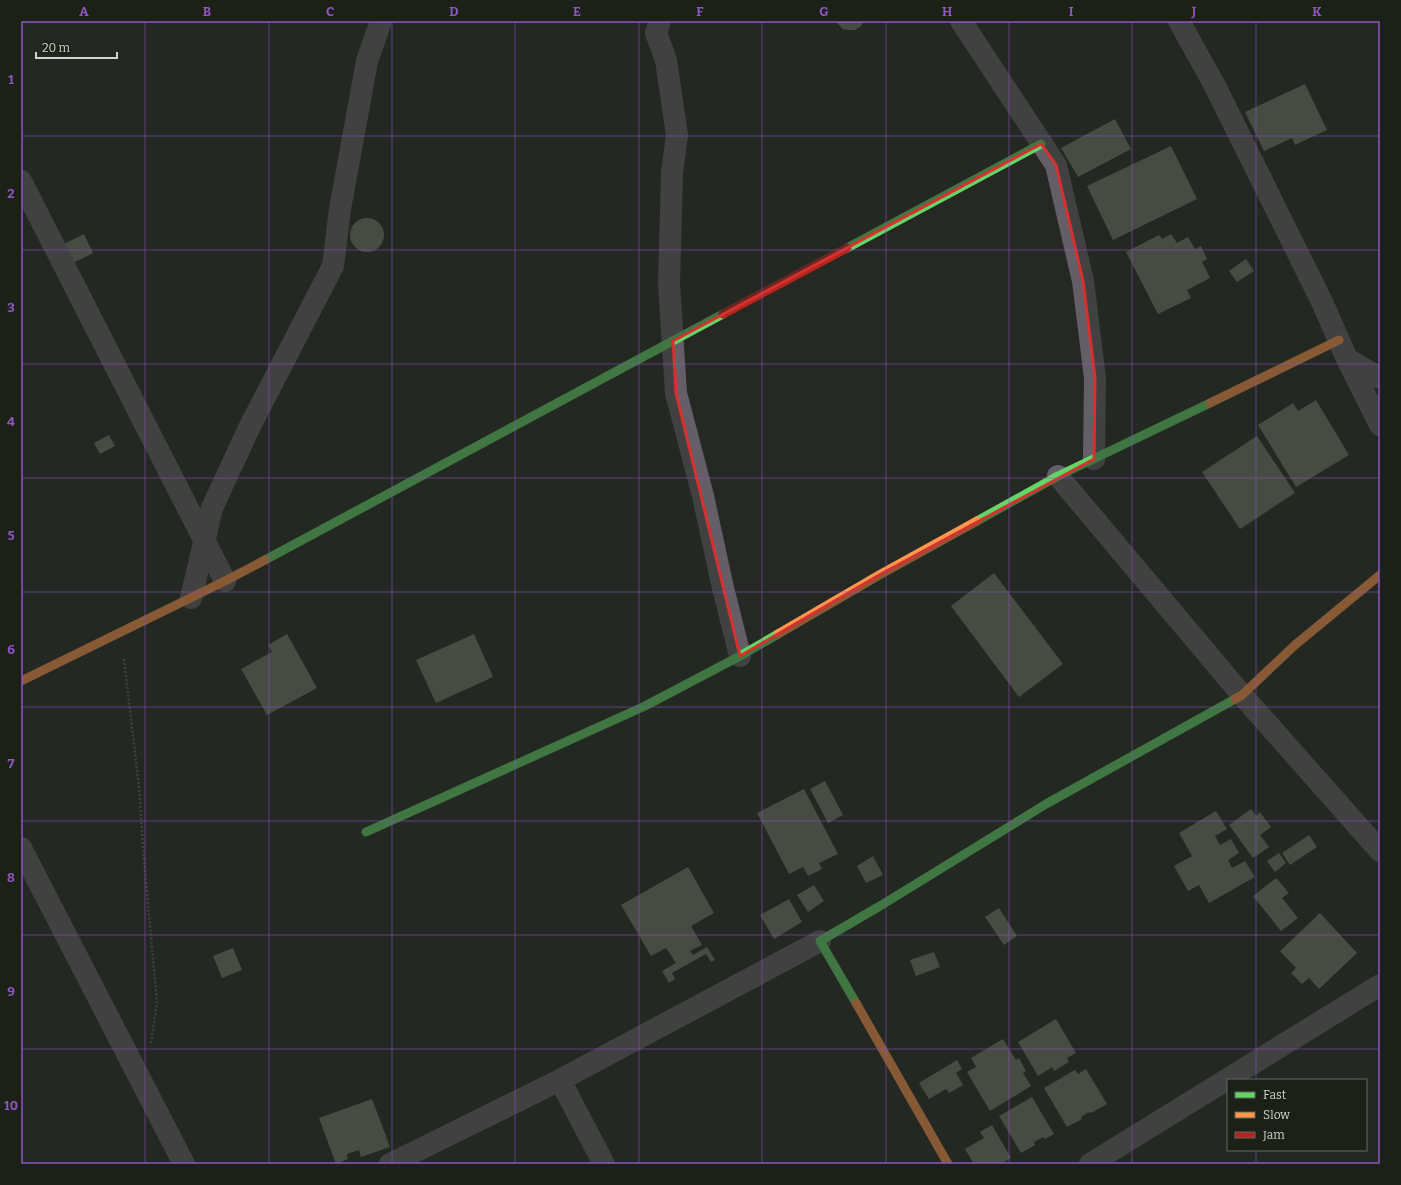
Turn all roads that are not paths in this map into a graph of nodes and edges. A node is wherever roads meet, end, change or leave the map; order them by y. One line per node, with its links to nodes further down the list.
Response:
1 (381, 21): 13 (street)
2 (660, 21): 7 (street)
3 (960, 21): 5 (street)
4 (1179, 21): 8 (street)
5 (1042, 144): 7 (street); 11 (street)
6 (21, 181): 13 (street)
7 (673, 341): 15 (street); 17 (street)
8 (1343, 350): 9 (street); 10 (street); 11 (street)
9 (1380, 378)
10 (1380, 425)
11 (1094, 459): 12 (street)
12 (1058, 476): 17 (street); 19 (street)
13 (204, 541): 15 (street); 16 (street)
14 (1380, 575): 19 (street)
15 (225, 581): 16 (street)
16 (191, 598): 18 (street)
17 (740, 656): 20 (street)
18 (21, 681)
19 (1242, 695): 22 (street); 23 (street)
20 (366, 832)
21 (21, 848): 28 (street)
22 (1380, 851)
23 (820, 942): 27 (street); 31 (street)
24 (1380, 985): 26 (street)
25 (1227, 1079): 32 (street)
26 (1228, 1079)
27 (560, 1080): 29 (street); 30 (street)
28 (184, 1164)
29 (390, 1164)
30 (604, 1164)
31 (948, 1164)
32 (1090, 1164)

